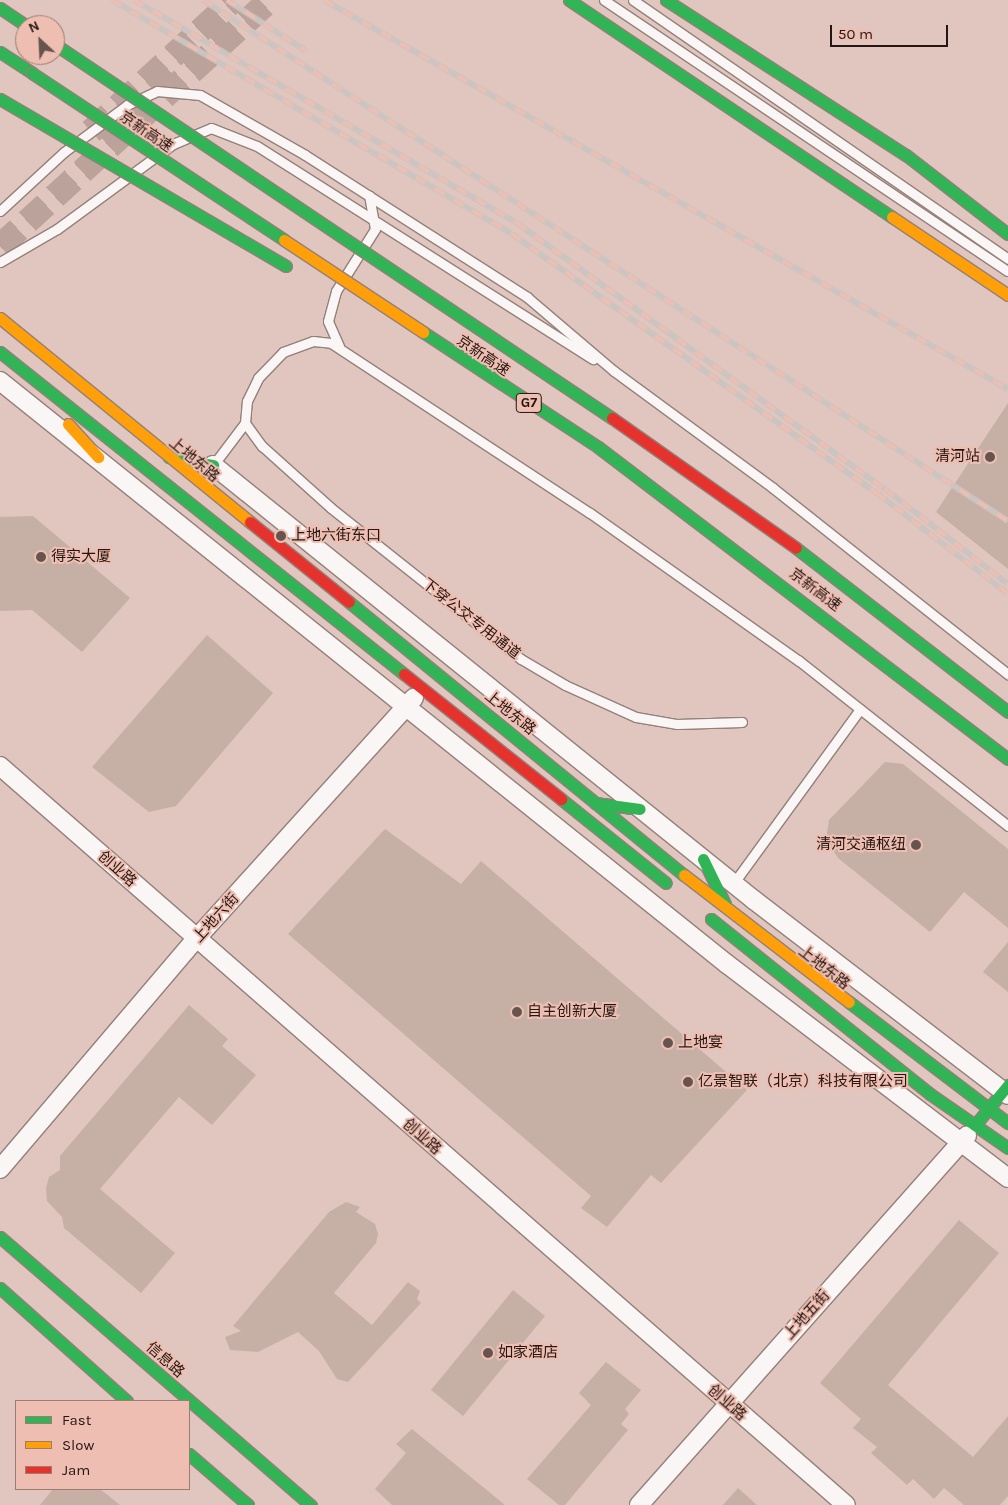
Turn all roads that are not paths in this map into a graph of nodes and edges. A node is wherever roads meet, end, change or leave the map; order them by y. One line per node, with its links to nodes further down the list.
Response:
1 (569, 0): 19 (main road)
2 (604, 0): 16 (lane)
3 (632, 0): 14 (lane)
4 (666, 0): 13 (main road)
5 (0, 8): 6 (main road)
6 (15, 18)
7 (65, 51): 42 (main road, 京新高速 / G7, bridge)
8 (0, 52): 32 (main road, 京新高速 / G7, bridge)
9 (0, 99): 17 (main road, bridge)
10 (369, 196): 11 (lane); 12 (lane); 24 (lane)
11 (0, 211)
12 (376, 220): 15 (lane); 22 (lane); 24 (lane)
13 (1008, 234)
14 (1008, 259)
15 (0, 262)
16 (1008, 272)
17 (300, 275)
18 (324, 291): 20 (main road)
19 (1008, 295)
20 (349, 307)
21 (0, 318): 28 (main road, 上地东路)
22 (341, 348): 27 (lane); 41 (lane)
23 (0, 352): 26 (main road)
24 (614, 371): 37 (lane)
25 (0, 381): 29 (street)
26 (56, 397): 29 (main road); 35 (main road)
27 (245, 423): 30 (lane); 43 (lane, 下穿公交专用通道)
28 (167, 456): 30 (main road); 34 (main road, 上地东路)
29 (98, 457): 38 (street)
30 (213, 464): 33 (street)
31 (602, 468): 32 (main road, bridge)
32 (700, 523): 44 (main road, 京新高速 / G7, bridge)
33 (419, 631): 34 (street); 47 (street)
34 (406, 648): 35 (street); 36 (main road, 上地东路)
35 (392, 666): 38 (street); 39 (main road)
36 (438, 672): 39 (street, 上地六街); 46 (main road, 上地东路)
37 (1008, 674)
38 (379, 684): 40 (street)
39 (422, 690): 40 (street, 上地六街); 51 (main road)
40 (407, 706): 54 (street, 上地六街); 59 (street)
41 (860, 709): 48 (lane); 50 (lane)
42 (1008, 712)
43 (742, 722)
44 (1008, 759)
45 (0, 766): 54 (street, 创业路)
46 (595, 802): 47 (main road); 53 (main road, 上地东路)
47 (640, 809): 49 (street)
48 (1008, 826)
49 (703, 859): 50 (street); 53 (main road)
50 (734, 884): 55 (street)
51 (679, 893)
52 (701, 911): 58 (main road)
53 (728, 911): 56 (main road, 上地东路)
54 (196, 939): 61 (street, 上地六街); 68 (street, 创业路)
55 (1006, 1091): 56 (main road)
56 (988, 1109): 57 (main road, 上地东路); 58 (main road)
57 (1008, 1123)
58 (975, 1125): 59 (street, 上地五街); 60 (main road)
59 (960, 1143): 62 (street); 68 (street, 上地五街)
60 (1008, 1148)
61 (0, 1169)
62 (1008, 1178)
63 (0, 1237): 66 (main road, 信息路)
64 (0, 1288): 65 (main road)
65 (126, 1400)
66 (189, 1400)
67 (190, 1401): 71 (main road, 信息路)
68 (728, 1404): 72 (street, 上地五街); 73 (street, 创业路)
69 (190, 1455): 70 (main road)
70 (248, 1505)
71 (311, 1505)
72 (639, 1505)
73 (846, 1505)

